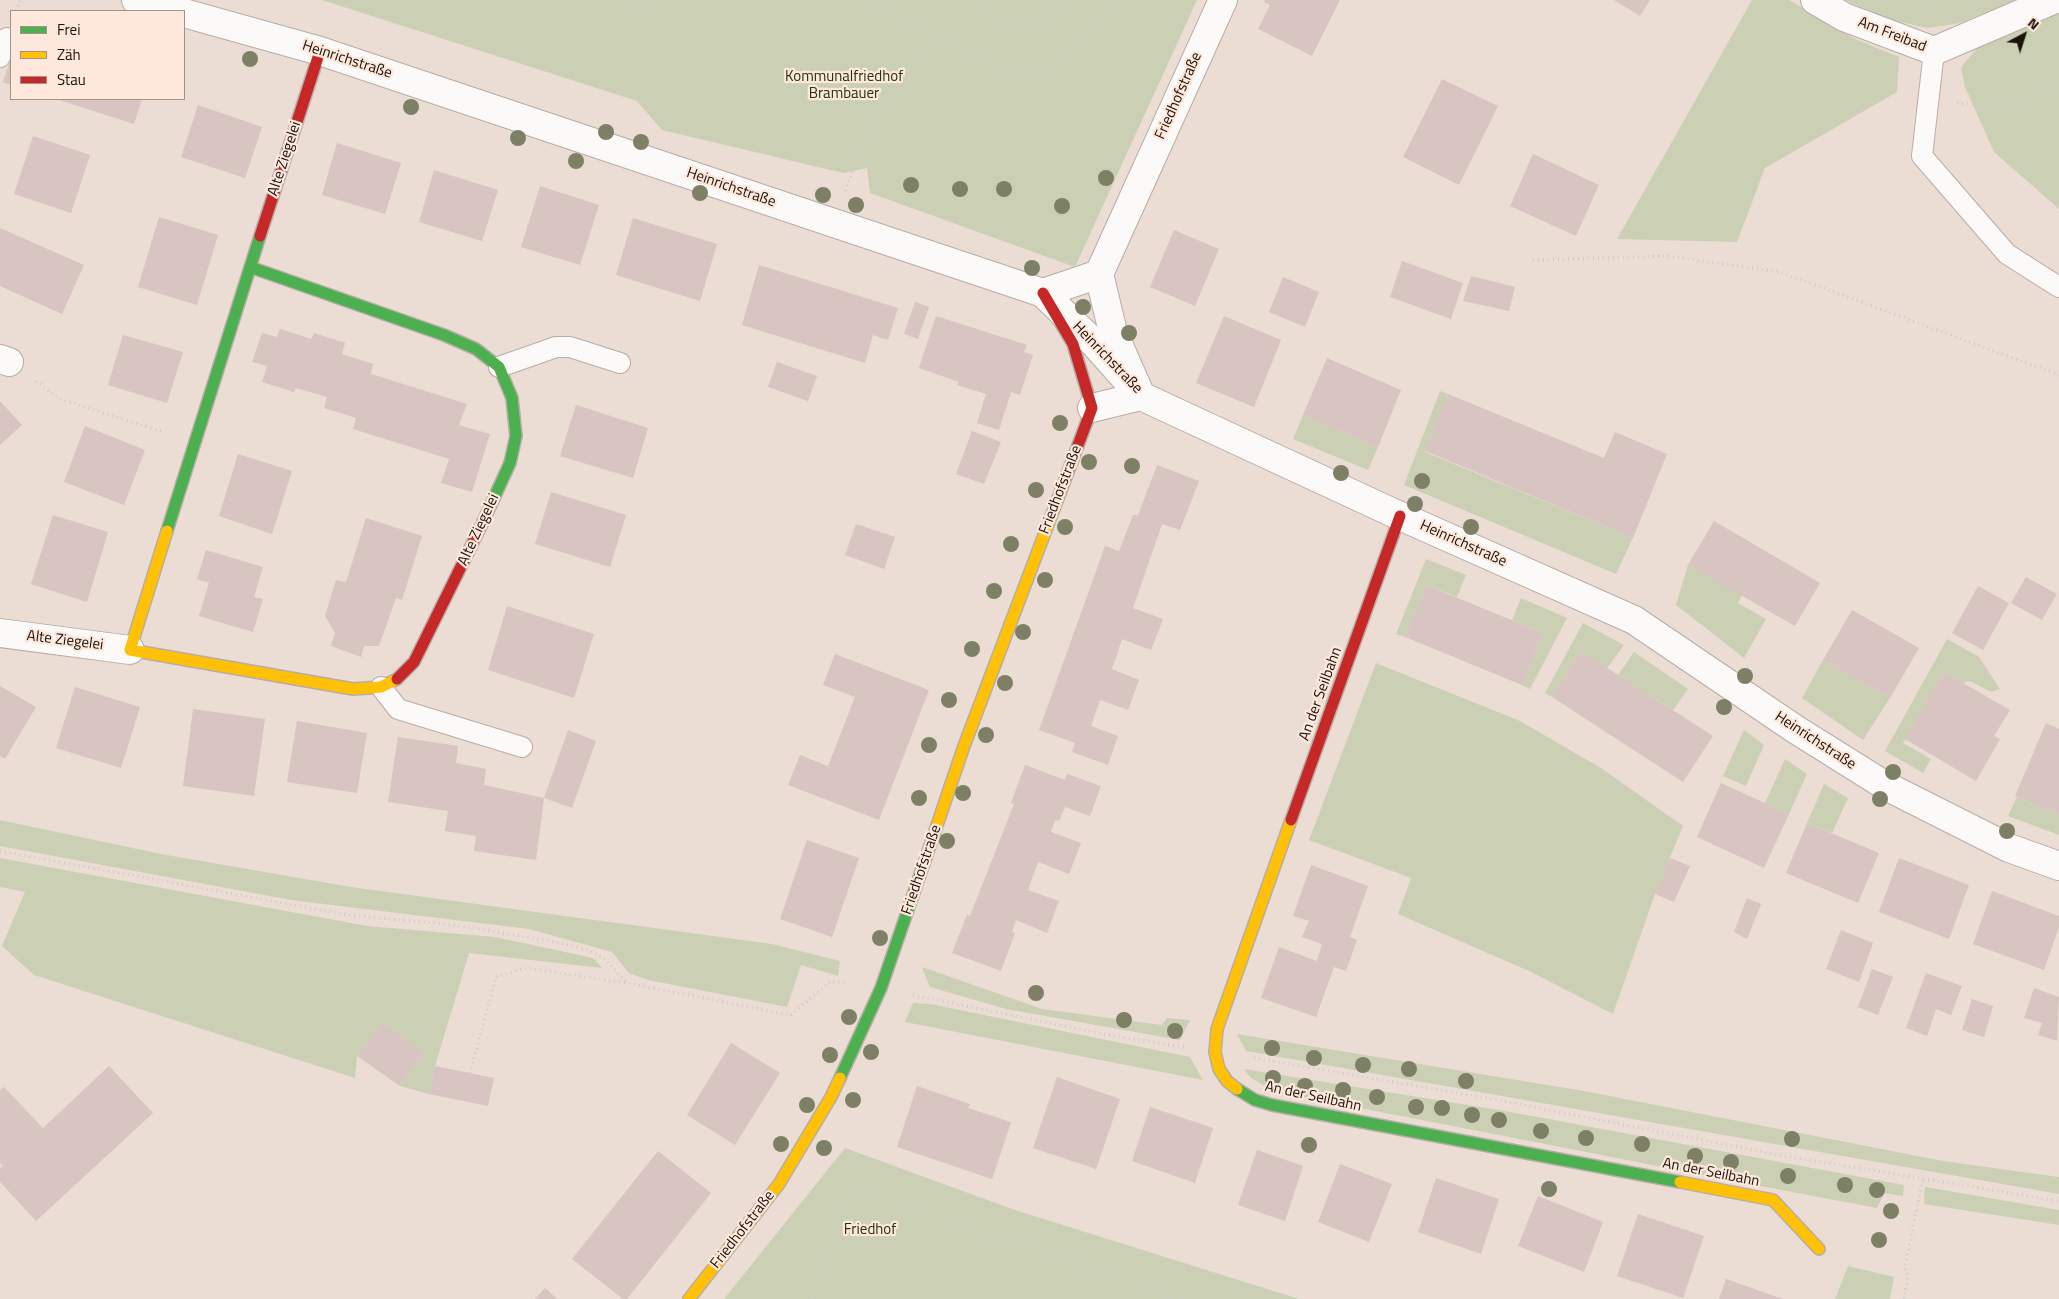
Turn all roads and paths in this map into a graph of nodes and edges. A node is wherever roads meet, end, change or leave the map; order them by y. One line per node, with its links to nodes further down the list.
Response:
1 (136, 0): 16 (street)
2 (622, 0): 3 (path)
3 (662, 0)
4 (861, 0): 18 (path)
5 (894, 0): 18 (path)
6 (983, 0): 15 (path)
7 (1040, 0): 15 (path)
8 (1062, 0): 15 (path)
9 (1114, 0): 20 (path)
10 (1223, 0): 29 (street, Friedhofstraße)
11 (1815, 0): 22 (street, Am Freibad)
12 (1918, 0): 13 (path)
13 (1938, 0)
14 (2053, 0): 22 (street, Am Freibad)
15 (1057, 8)
16 (173, 10)
17 (185, 13): 21 (street, Heinrichstraße)
18 (888, 13): 20 (path)
19 (7, 38): 23 (lane)
20 (938, 38): 26 (path)
21 (320, 51): 26 (street, Heinrichstraße); 28 (street, Alte Ziegelei)
22 (1934, 51): 25 (lane)
23 (0, 57)
24 (2059, 92): 25 (path)
25 (1929, 102): 30 (lane)
26 (832, 222): 31 (street, Heinrichstraße)
27 (1533, 260): 35 (path)
28 (250, 267): 34 (street, Alte Ziegelei); 38 (street, Alte Ziegelei)
29 (1099, 274): 31 (street); 36 (street)
30 (2059, 287)
31 (1043, 293): 36 (street, Heinrichstraße); 37 (street)
32 (5, 360): 38 (path)
33 (620, 363): 34 (lane)
34 (499, 367): 42 (street, Alte Ziegelei)
35 (2059, 376)
36 (1141, 396): 37 (street); 39 (street, Heinrichstraße)
37 (1092, 408): 47 (street, Friedhofstraße)
38 (195, 443): 41 (street, Alte Ziegelei)
39 (1400, 516): 45 (street, Heinrichstraße); 48 (street, An der Seilbahn)
40 (0, 633): 41 (street, Alte Ziegelei)
41 (130, 650): 42 (street, Alte Ziegelei)
42 (381, 687): 43 (lane)
43 (522, 747)
44 (0, 851): 46 (path)
45 (2059, 866)
46 (627, 983): 47 (path); 49 (path)
47 (881, 988): 48 (path); 54 (street, Friedhofstraße)
48 (1216, 1052): 50 (path); 52 (street, An der Seilbahn)
49 (470, 1073)
50 (1923, 1178): 51 (path); 58 (path)
51 (2059, 1201)
52 (1819, 1250)
53 (1170, 1294): 55 (path); 56 (path); 57 (path)
54 (689, 1299)
55 (812, 1299)
56 (1168, 1299)
57 (1185, 1299)
58 (1904, 1299)

